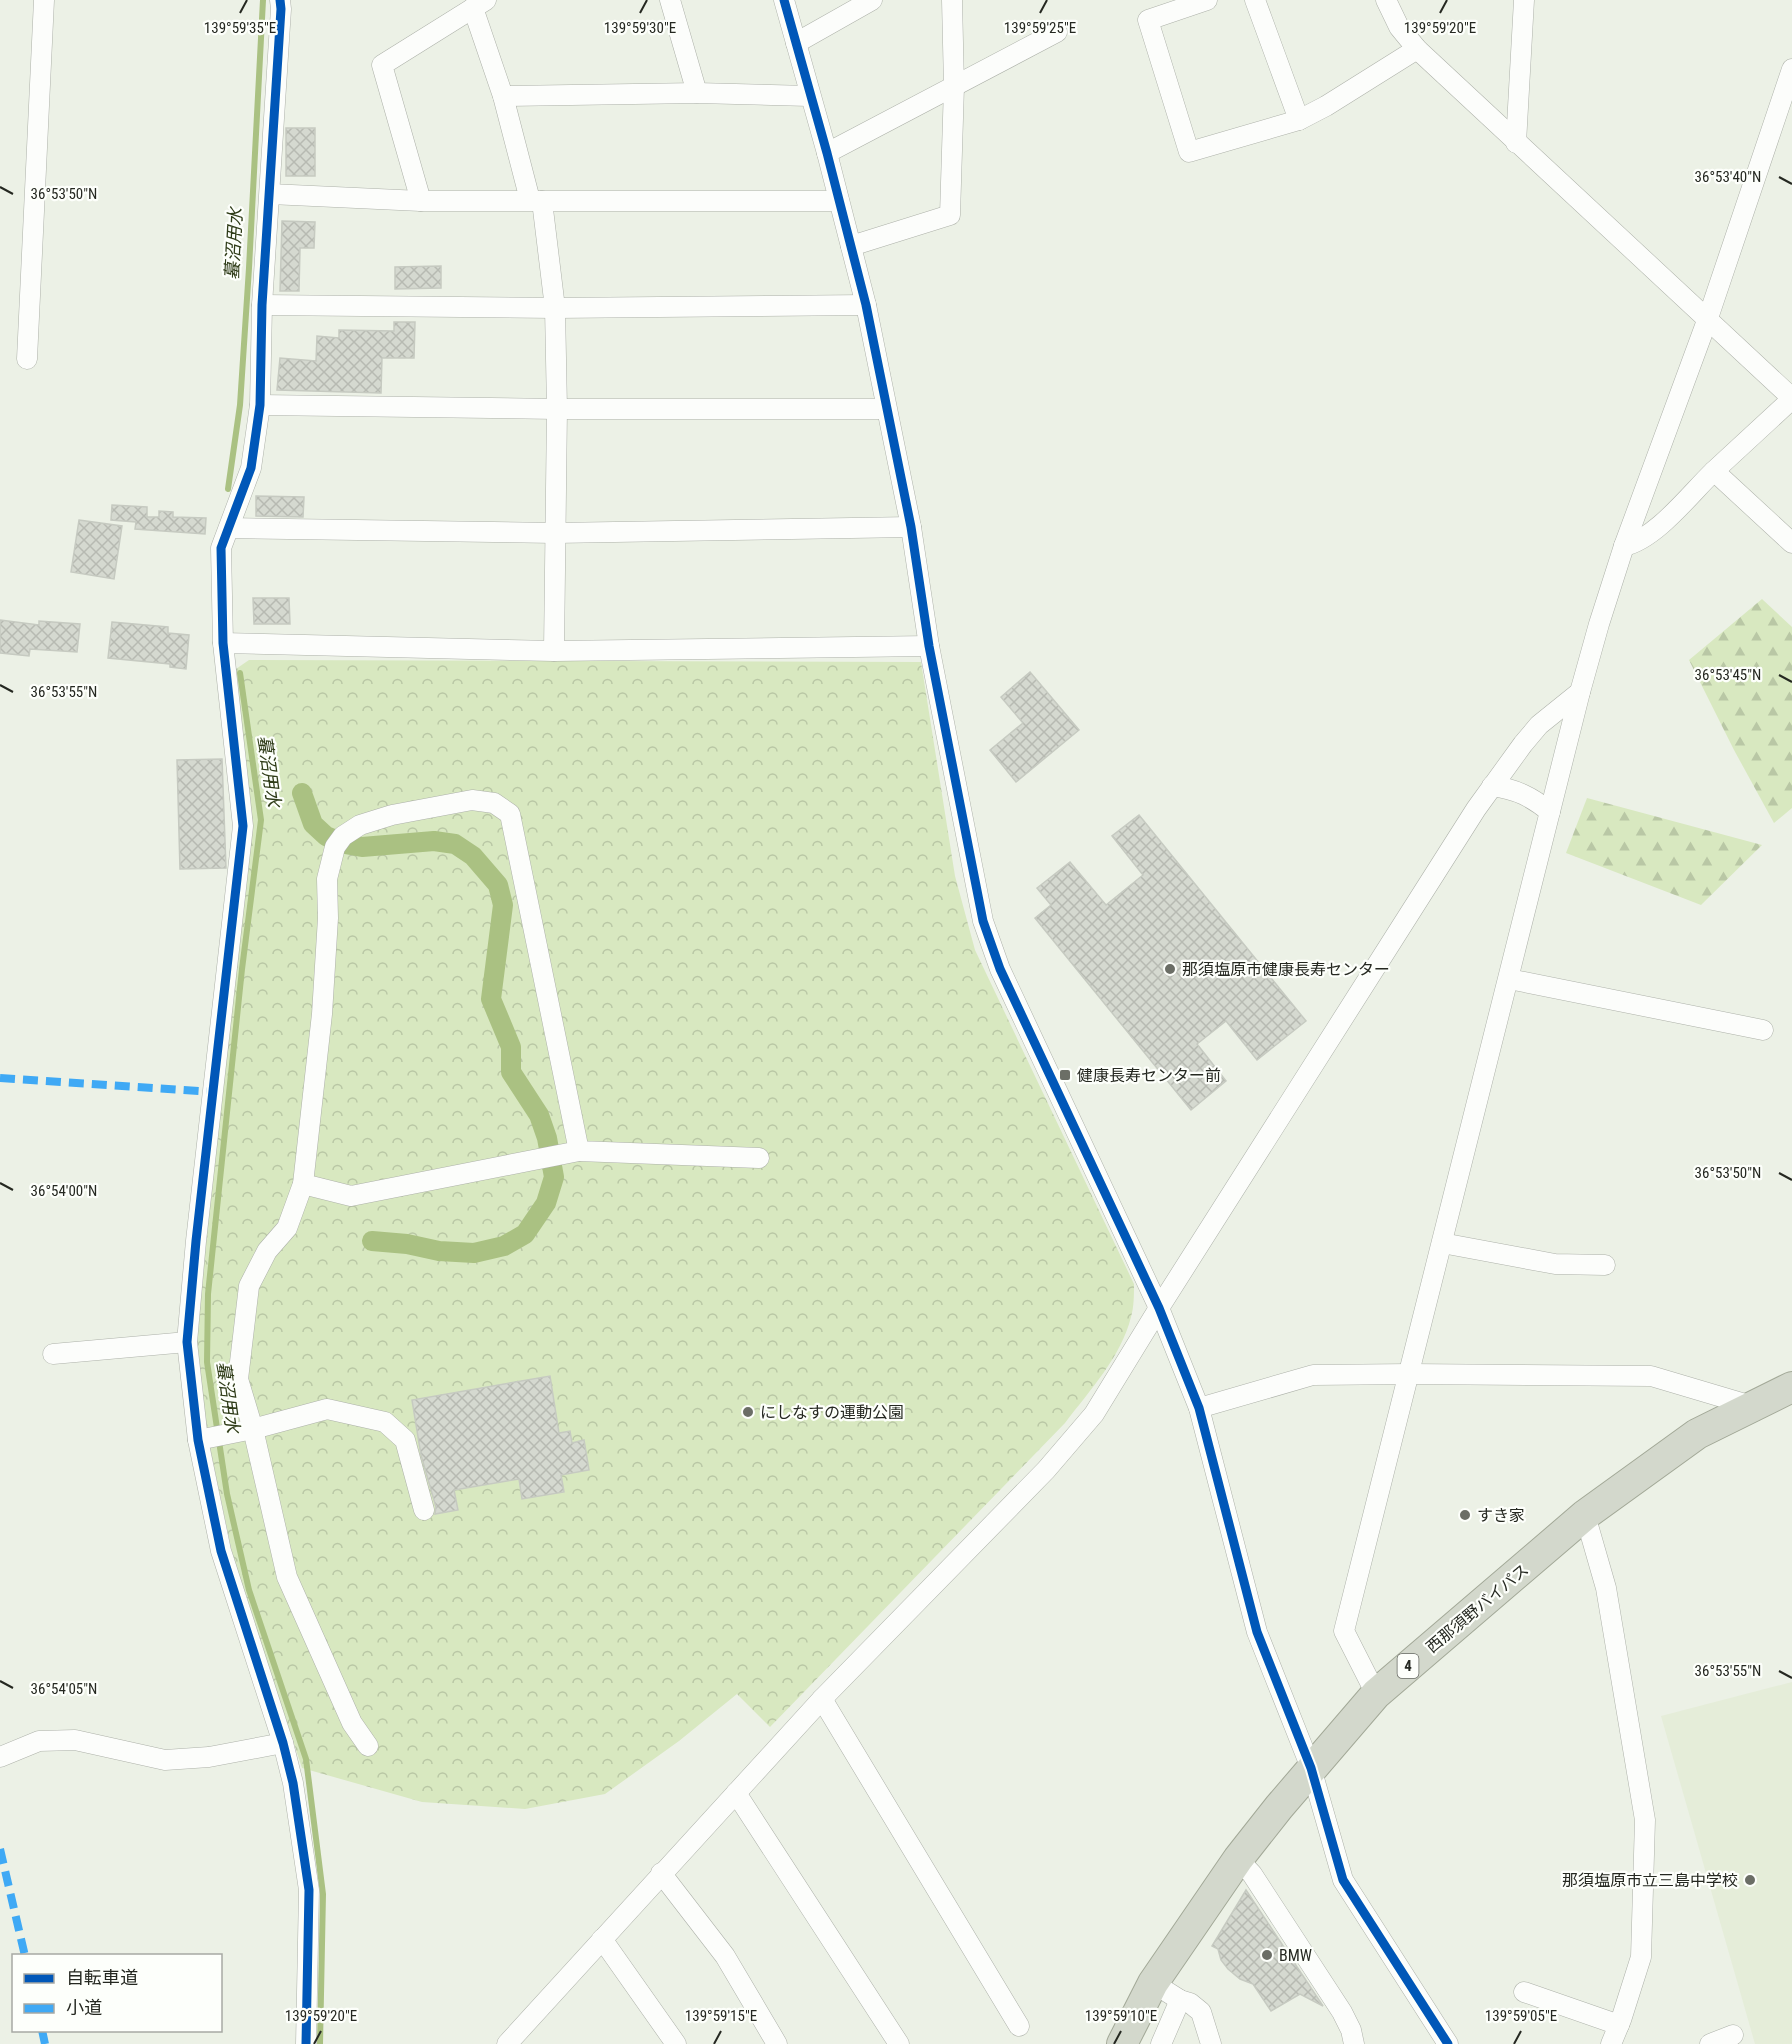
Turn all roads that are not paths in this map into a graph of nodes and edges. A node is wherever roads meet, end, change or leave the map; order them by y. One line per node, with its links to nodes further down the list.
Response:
1 (44, 0): 32 (street)
2 (280, 0): 23 (street)
3 (670, 0): 17 (street)
4 (784, 0): 13 (street)
5 (872, 0): 13 (street)
6 (952, 0): 16 (street)
7 (1207, 0): 20 (street)
8 (1255, 0): 20 (street)
9 (1386, 0): 14 (street)
10 (1524, 0): 21 (street)
11 (480, 4): 18 (street); 25 (street)
12 (1057, 32): 16 (street)
13 (796, 43): 19 (street)
14 (1417, 49): 20 (street); 21 (street)
15 (1792, 69): 31 (street)
16 (954, 86): 22 (street); 27 (street)
17 (697, 93): 18 (street); 19 (street)
18 (503, 96): 24 (street)
19 (809, 96): 22 (street)
20 (1299, 120)
21 (1516, 143): 31 (street)
22 (826, 153): 26 (street)
23 (270, 194): 25 (street); 28 (street)
24 (536, 200): 25 (street); 26 (street); 30 (street)
25 (421, 201)
26 (839, 201): 27 (street)
27 (851, 246): 29 (street)
28 (262, 305): 30 (street); 34 (street)
29 (866, 305): 30 (street); 36 (street)
30 (555, 308): 35 (street)
31 (1708, 318): 33 (street); 42 (street)
32 (27, 359)
33 (1792, 399): 37 (street)
34 (260, 405): 35 (street); 39 (street)
35 (557, 409): 36 (street); 40 (street)
36 (886, 409): 38 (street)
37 (1714, 471): 41 (street); 42 (street)
38 (911, 527): 40 (street); 44 (street)
39 (229, 528): 40 (street); 43 (street)
40 (555, 533): 45 (street)
41 (1792, 543)
42 (1624, 546): 46 (street)
43 (223, 643): 45 (street); 57 (street)
44 (929, 646): 45 (street); 56 (street)
45 (554, 651)
46 (1580, 692): 47 (street); 48 (street)
47 (1492, 786): 48 (street); 56 (street)
48 (1550, 813): 49 (street)
49 (1509, 979): 50 (street); 54 (street)
50 (1763, 1030)
51 (579, 1151): 52 (street); 53 (street); 53 (street)
52 (759, 1158)
53 (303, 1184): 63 (street)
54 (1442, 1244): 55 (street); 59 (street)
55 (1605, 1265)
56 (1159, 1308): 62 (street); 68 (street)
57 (188, 1342): 58 (street); 64 (street)
58 (53, 1354)
59 (1410, 1374): 61 (street); 62 (street); 67 (street)
60 (1792, 1387): 61 (highway, 西那須野バイパス / 4)
61 (1752, 1406): 66 (highway, 西那須野バイパス / 4)
62 (1199, 1408): 72 (street)
63 (253, 1429): 64 (street); 65 (street); 70 (street)
64 (198, 1440): 69 (street)
65 (424, 1510)
66 (1585, 1515): 67 (highway, 西那須野バイパス / 4); 80 (street)
67 (1376, 1694): 72 (highway, 西那須野バイパス / 4)
68 (822, 1699): 73 (street); 81 (street)
69 (283, 1743): 71 (street); 83 (street)
70 (368, 1746)
71 (0, 1757)
72 (1311, 1768): 74 (highway, 西那須野バイパス / 4); 92 (street)
73 (736, 1793): 75 (street); 87 (street)
74 (1238, 1859): 77 (highway, 西那須野バイパス / 4); 91 (street)
75 (661, 1873): 76 (street); 86 (street)
76 (602, 1939): 84 (street); 85 (street)
77 (1154, 1983): 79 (street); 88 (highway, 西那須野バイパス / 4)
78 (1524, 1992): 80 (street)
79 (1180, 2000): 89 (street); 90 (street)
80 (1619, 2025): 93 (street)
81 (1019, 2026)
82 (1733, 2035): 94 (street)
83 (306, 2044)
84 (507, 2044)
85 (676, 2044)
86 (777, 2044)
87 (899, 2044)
88 (1122, 2044)
89 (1161, 2044)
90 (1211, 2044)
91 (1354, 2044)
92 (1448, 2044)
93 (1611, 2044)
94 (1710, 2044)

